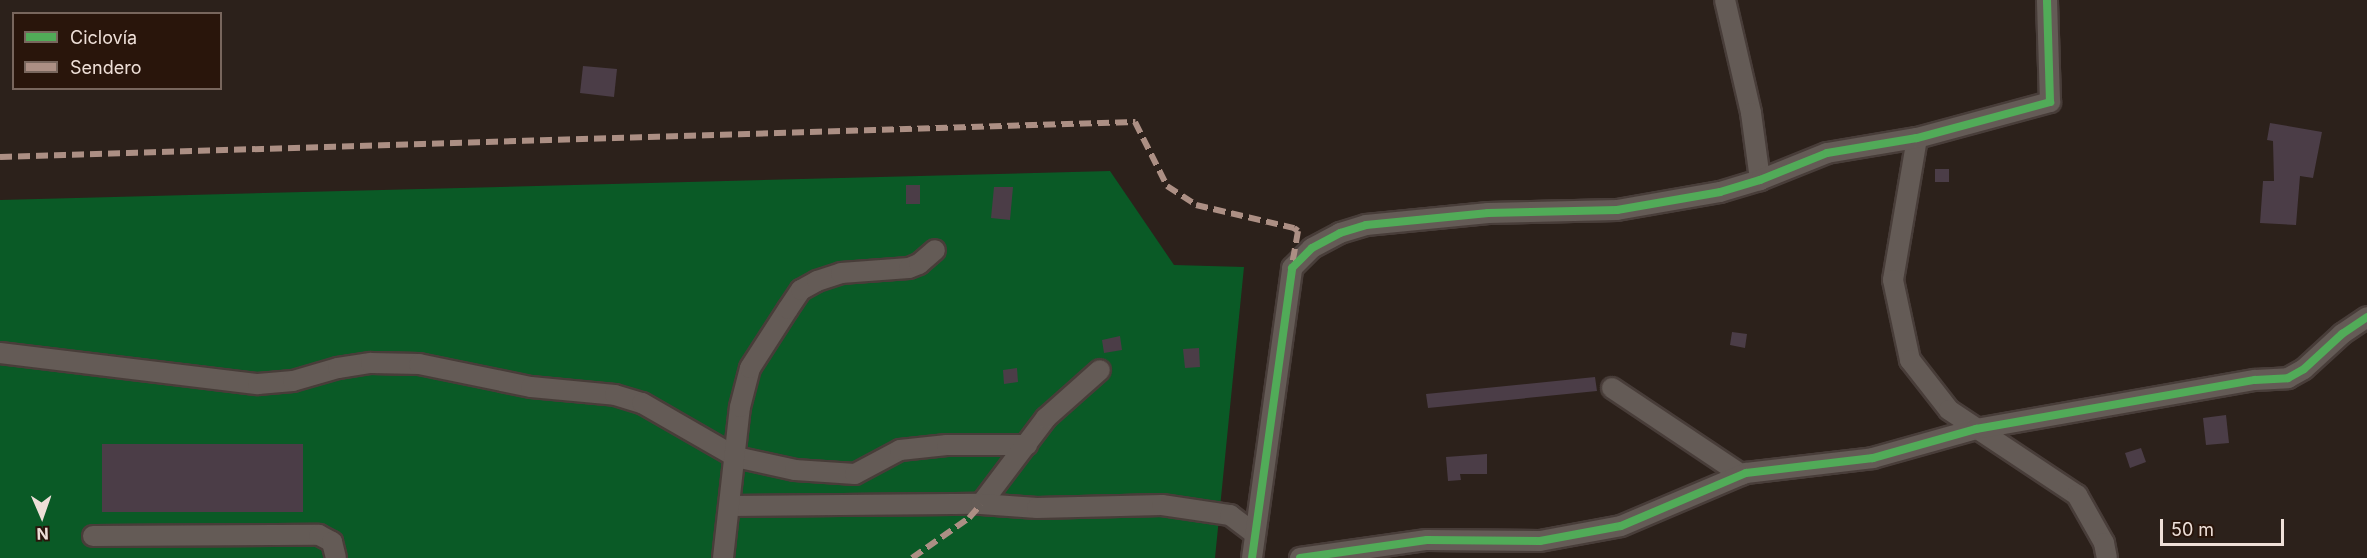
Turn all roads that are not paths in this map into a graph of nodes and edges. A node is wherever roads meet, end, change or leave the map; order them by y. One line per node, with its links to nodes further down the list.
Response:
1 (1725, 0): 4 (street)
2 (2047, 0): 3 (street)
3 (1917, 138): 4 (street); 10 (street)
4 (1760, 180): 16 (street)
5 (935, 250): 12 (street)
6 (2367, 316): 10 (street)
7 (0, 353): 12 (street)
8 (1100, 370): 11 (street)
9 (1612, 388): 13 (street)
10 (1976, 429): 13 (street); 22 (street)
11 (1028, 445): 12 (street); 14 (street)
12 (736, 457): 15 (street)
13 (1742, 475): 21 (street)
14 (981, 504): 15 (street); 16 (street)
15 (730, 506): 19 (street)
16 (1255, 534): 20 (street)
17 (93, 536): 18 (street)
18 (336, 558)
19 (723, 558)
20 (1252, 558)
21 (1300, 558)
22 (2107, 558)

